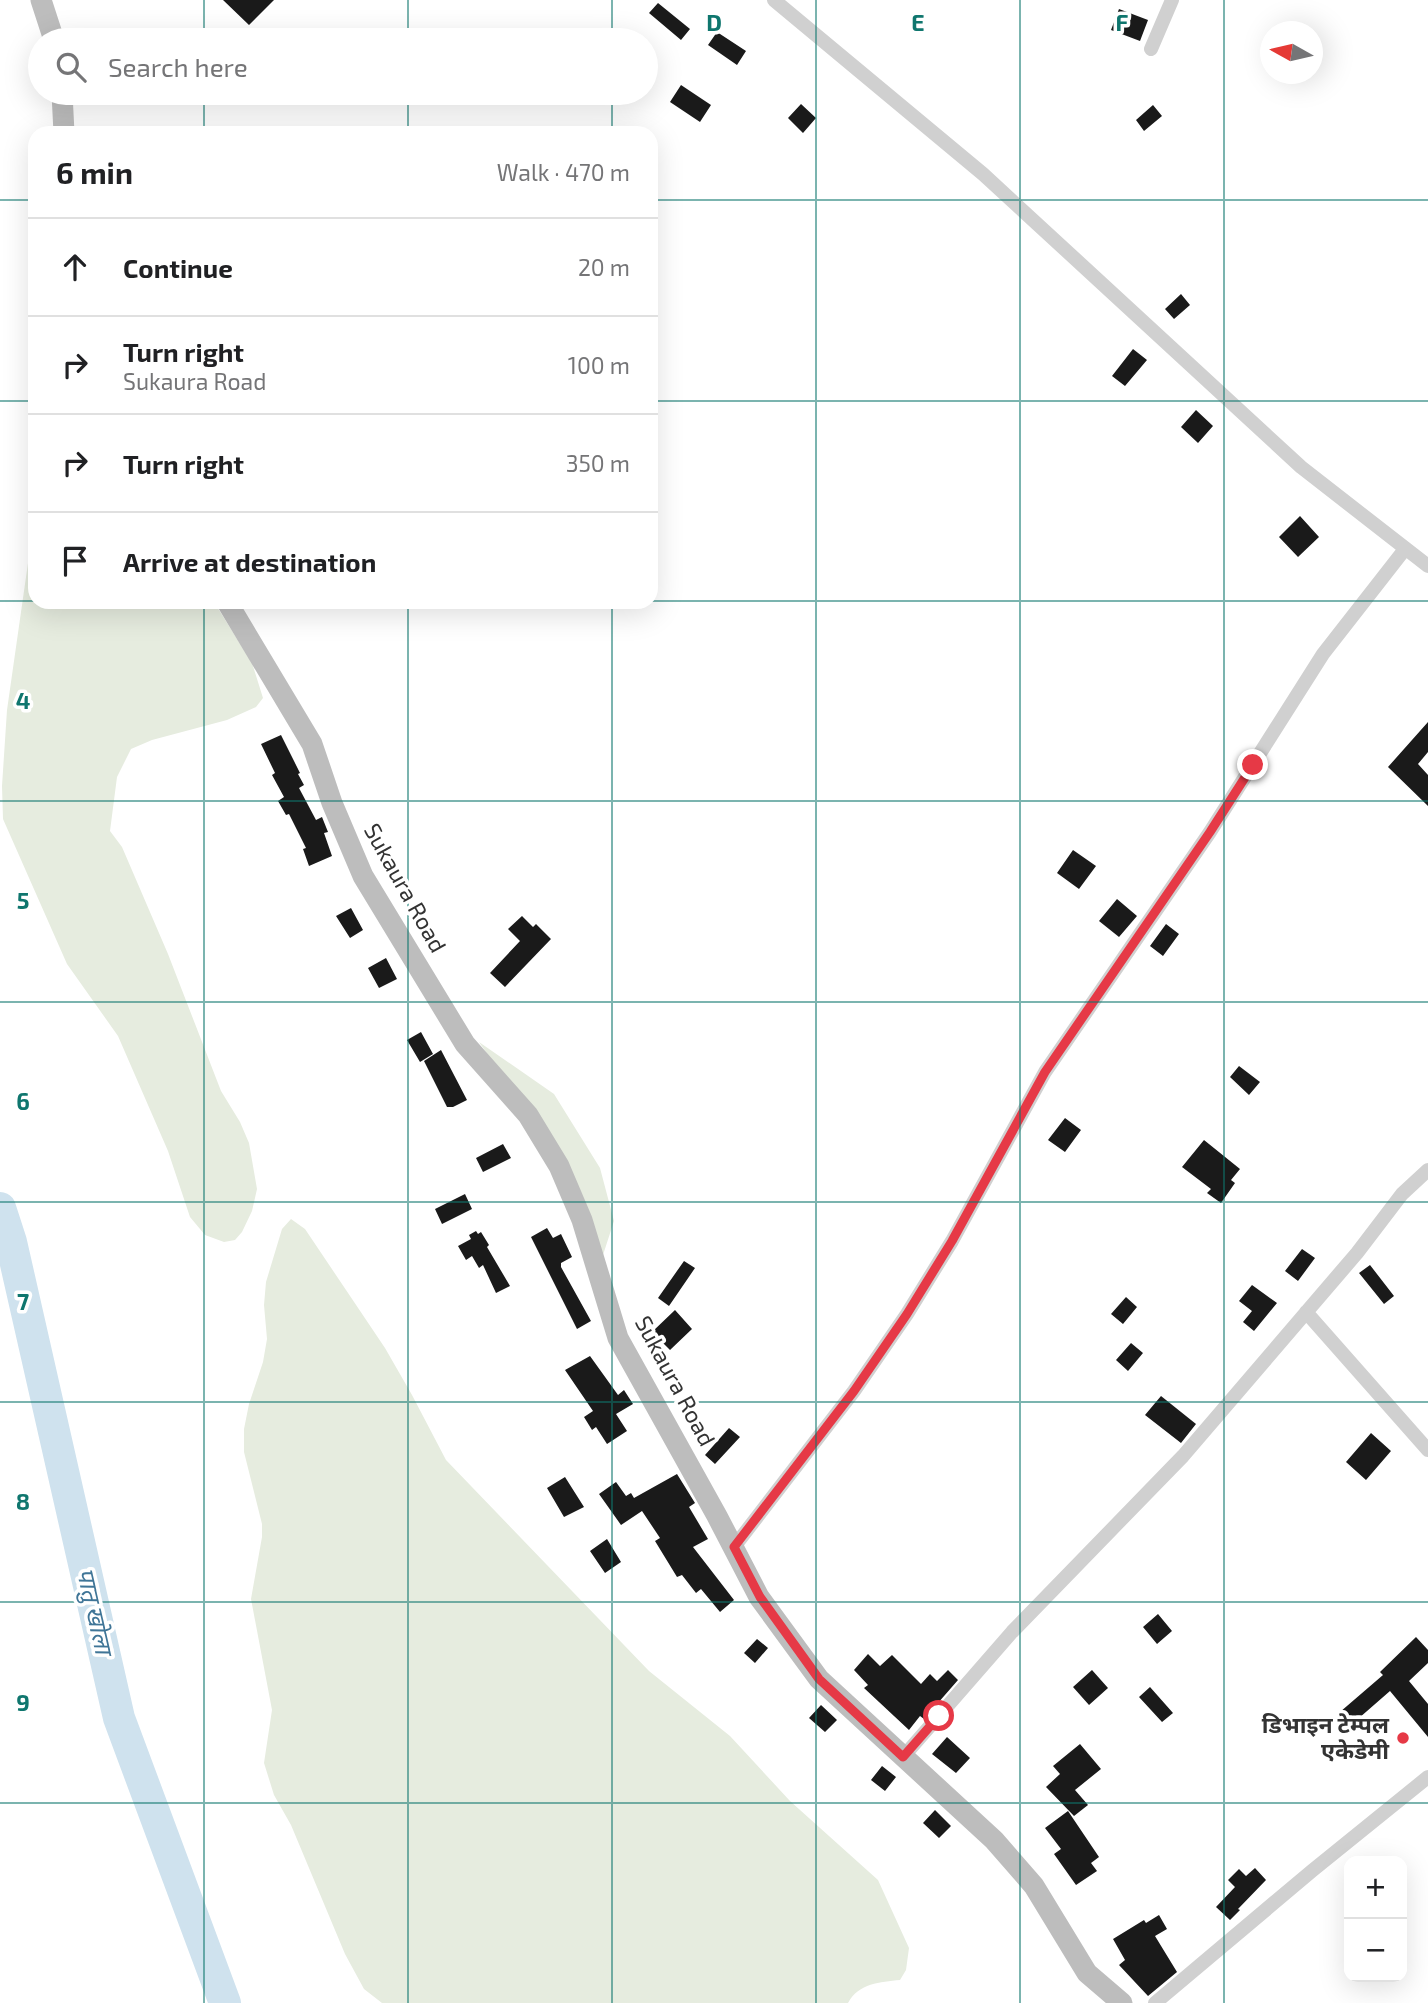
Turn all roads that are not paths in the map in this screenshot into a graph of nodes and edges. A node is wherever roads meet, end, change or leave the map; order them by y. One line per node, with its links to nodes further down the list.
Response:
1 (41, 0): 4 (street)
2 (774, 0): 8 (street)
3 (1172, 0): 5 (street)
4 (50, 28)
5 (1151, 49)
6 (63, 105): 7 (street)
7 (64, 126)
8 (1405, 549): 9 (street); 14 (street)
9 (1428, 566)
10 (231, 609): 14 (street, Sukaura Road)
11 (1428, 1170): 12 (street)
12 (1306, 1312): 13 (street); 15 (street)
13 (1428, 1450)
14 (734, 1547): 15 (street, Sukaura Road)
15 (903, 1757): 17 (street, Sukaura Road)
16 (1428, 1777): 18 (street)
17 (1122, 2003)
18 (1154, 2003)

